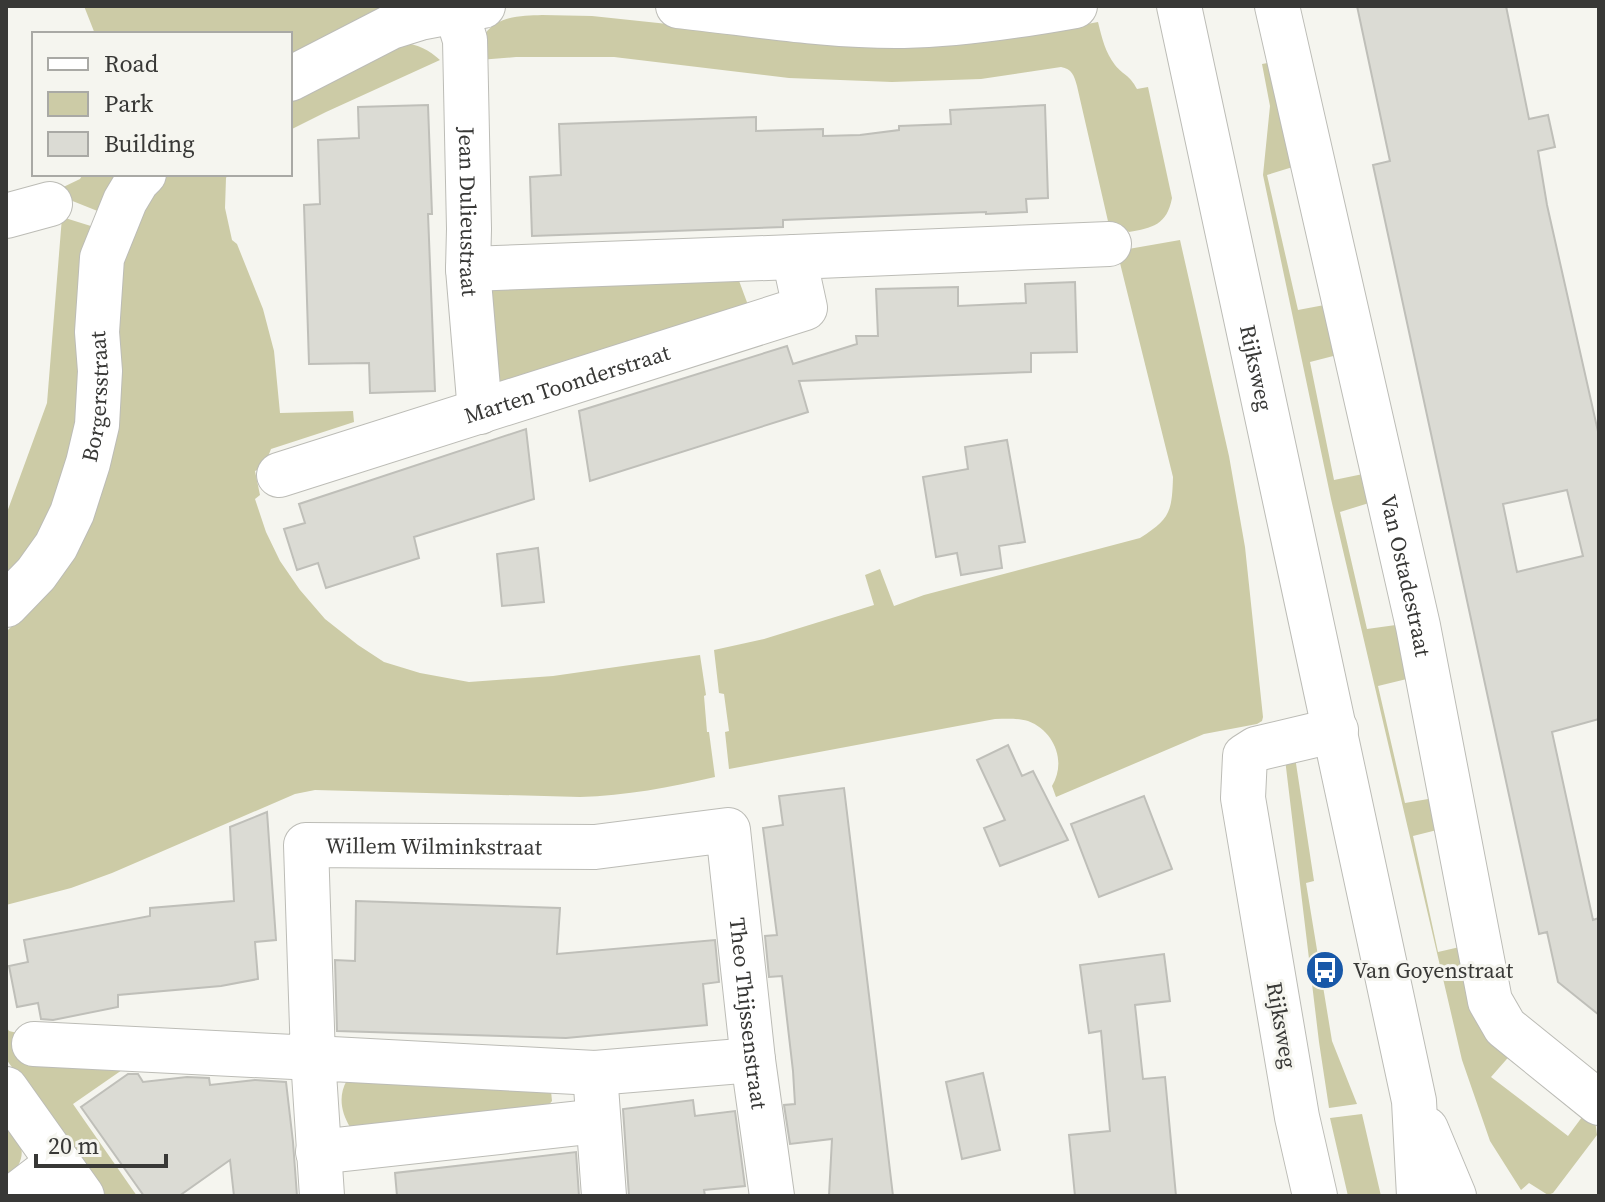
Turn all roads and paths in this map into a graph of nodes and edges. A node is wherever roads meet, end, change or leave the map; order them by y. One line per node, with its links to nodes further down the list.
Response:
1 (678, 6): 2 (street)
2 (1075, 6)
3 (1179, 6): 16 (street, Rijksweg)
4 (1277, 6): 24 (street, Van Ostadestraat)
5 (470, 9): 6 (street); 12 (street, Jean Dulieustraat)
6 (292, 78)
7 (142, 176): 15 (street, Borgersstraat)
8 (50, 204): 9 (street)
9 (6, 216)
10 (1109, 244): 11 (street)
11 (794, 257): 12 (street); 13 (street, Marten Toonderstraat)
12 (468, 269): 13 (street, Jean Dulieustraat)
13 (480, 412): 14 (street, Marten Toonderstraat)
14 (279, 475)
15 (6, 605)
16 (1336, 730): 23 (street, Rijksweg); 32 (street, Rijksweg)
17 (728, 830): 19 (street, Willem Wilminkstraat); 20 (street, Theo Thijssenstraat)
18 (34, 1044): 19 (street)
19 (313, 1058): 21 (street); 26 (street, Willem Wilminkstraat)
20 (753, 1060): 21 (street); 31 (street, Theo Thijssenstraat)
21 (595, 1073): 25 (street)
22 (6, 1089): 27 (street)
23 (1414, 1101): 33 (street, Rijksweg); 34 (street, Rijksweg)
24 (1599, 1103)
25 (598, 1121): 26 (street); 30 (street)
26 (318, 1152): 29 (street, Willem Wilminkstraat)
27 (70, 1180): 28 (street)
28 (15, 1196)
29 (322, 1196)
30 (604, 1196)
31 (772, 1196)
32 (1315, 1196)
33 (1419, 1196)
34 (1454, 1196)

